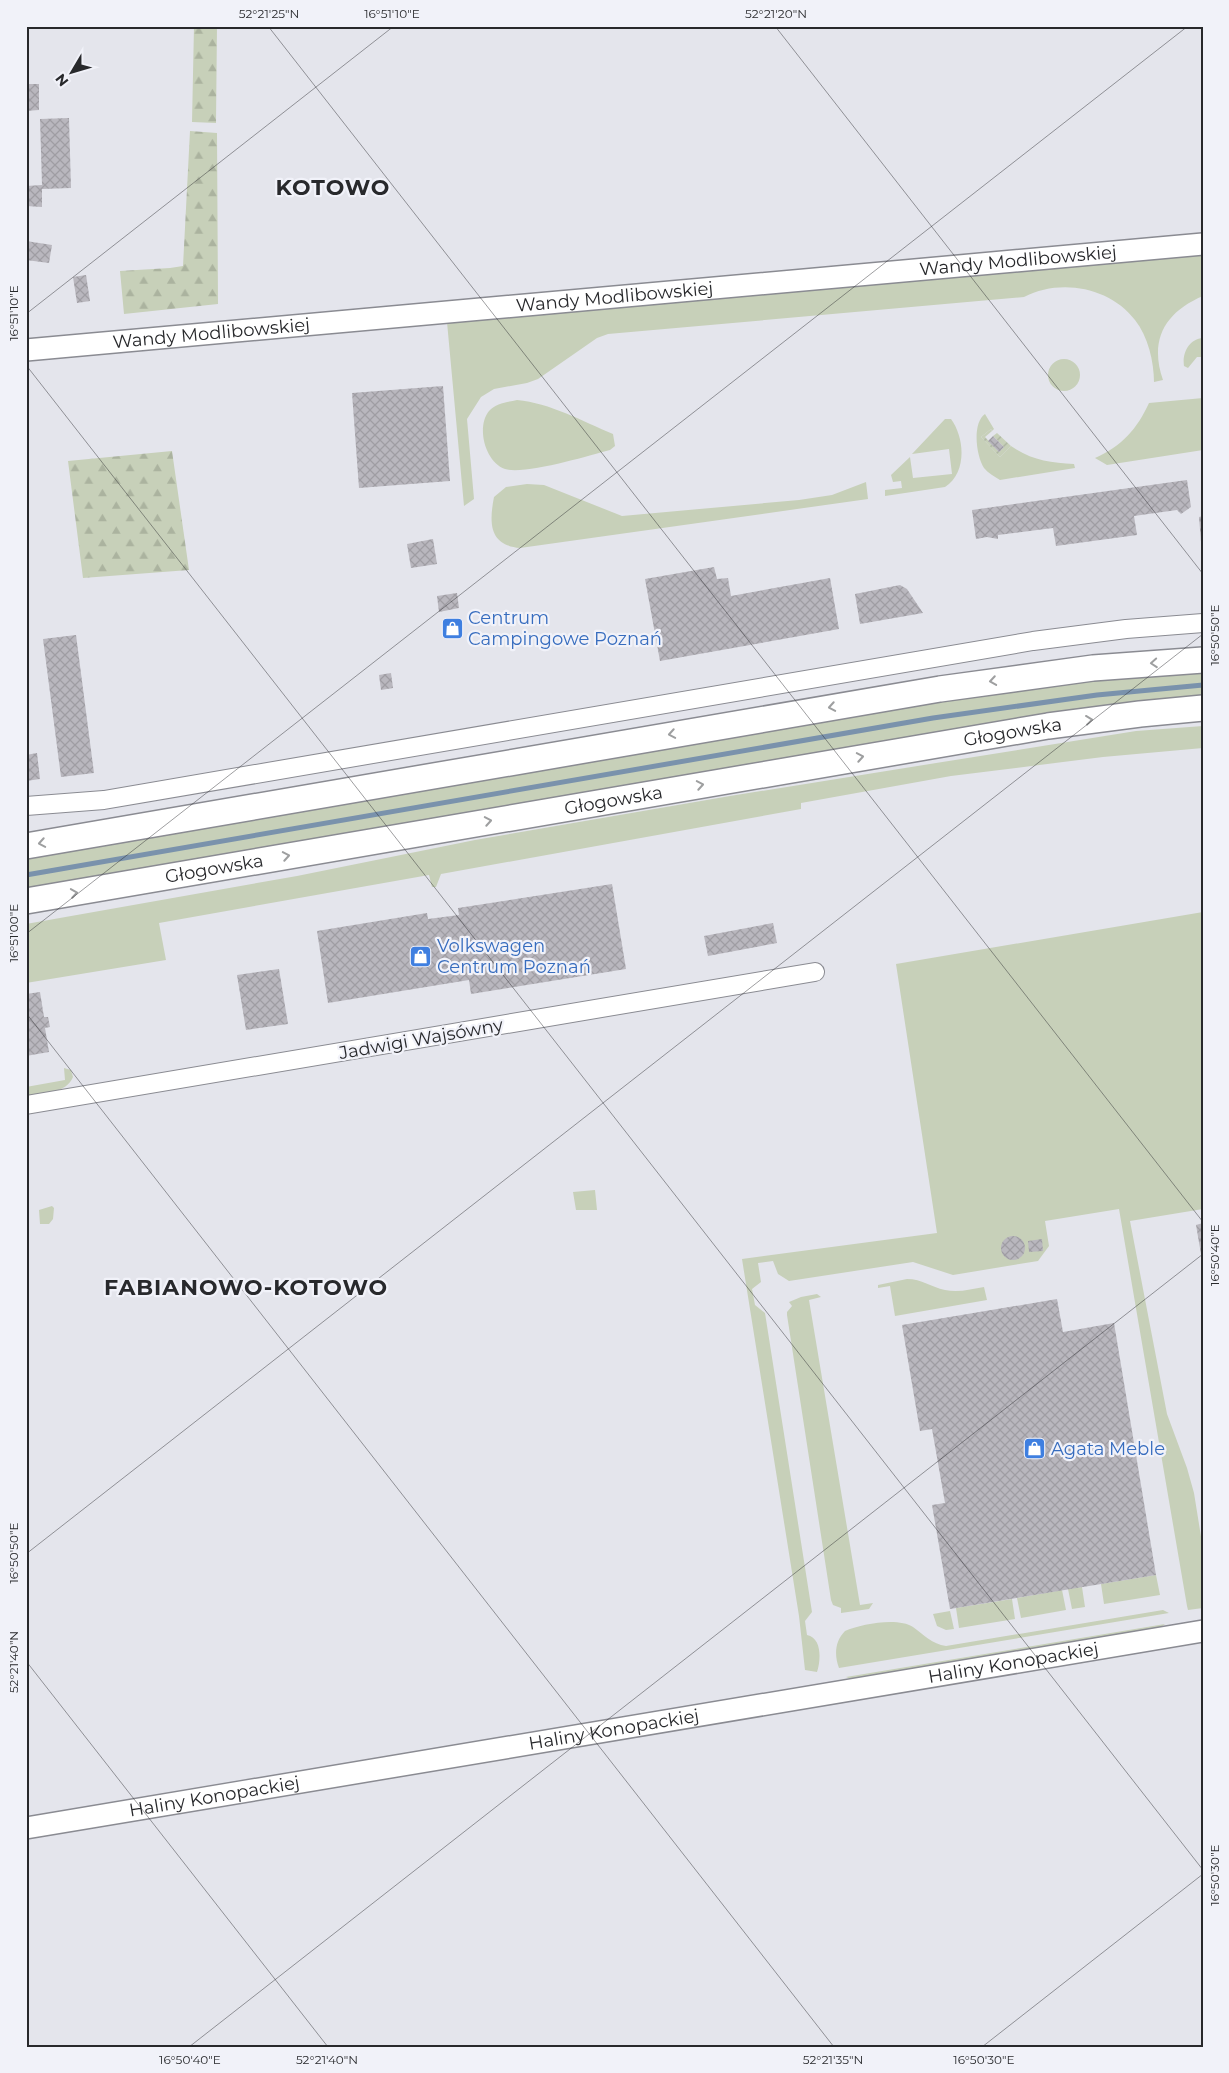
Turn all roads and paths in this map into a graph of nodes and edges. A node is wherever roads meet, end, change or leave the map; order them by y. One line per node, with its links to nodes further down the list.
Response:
1 (1203, 244): 2 (street, Wandy Modlibowskiej)
2 (26, 350)
3 (1203, 623): 6 (street)
4 (1203, 660): 7 (main road, one-way to 7)
5 (1203, 708): 8 (main road, Głogowska, one-way to 5)
6 (26, 806)
7 (26, 846)
8 (26, 901)
9 (815, 972): 10 (street, Jadwigi Wajsówny)
10 (26, 1105)
11 (1203, 1631): 12 (street, Haliny Konopackiej)
12 (26, 1828)

